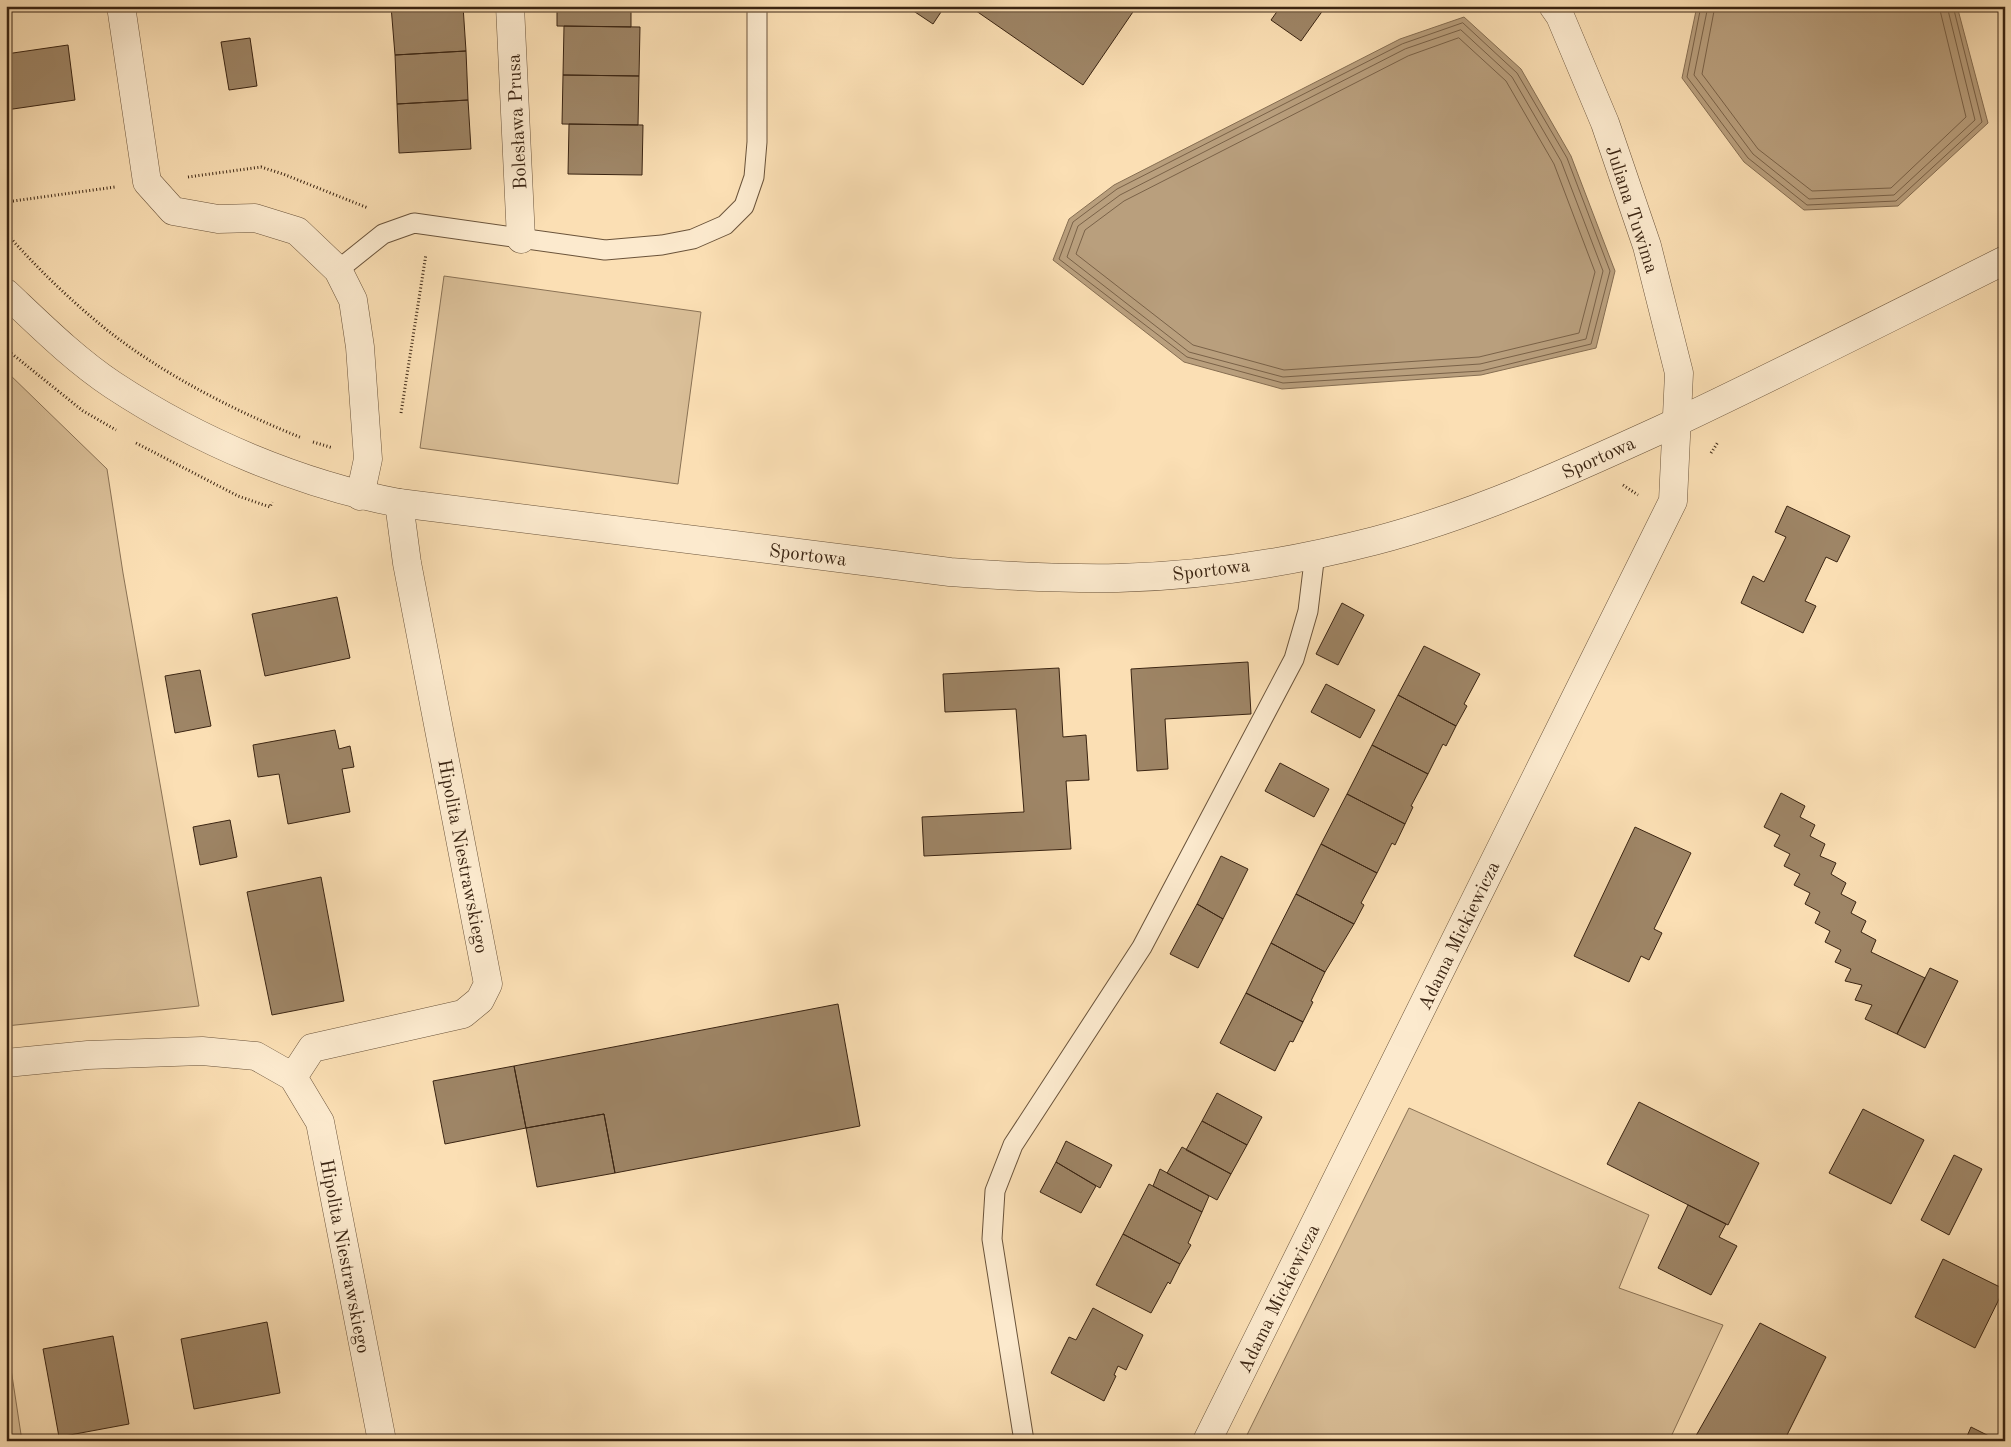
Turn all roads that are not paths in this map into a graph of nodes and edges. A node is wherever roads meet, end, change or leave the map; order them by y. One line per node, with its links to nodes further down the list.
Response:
1 (121, 6): 7 (street)
2 (510, 6): 5 (street, Bolesława Prusa)
3 (757, 6): 5 (lane)
4 (1553, 6): 9 (street, Juliana Tuwima)
5 (521, 239): 7 (lane)
6 (2005, 260): 9 (street, Sportowa)
7 (338, 270): 10 (street)
8 (6, 293): 10 (street, Sportowa)
9 (1678, 421): 12 (street, Sportowa); 17 (street, Adama Mickiewicza)
10 (360, 496): 11 (street, Sportowa)
11 (399, 503): 12 (street, Sportowa); 14 (street, Hipolita Niestrawskiego)
12 (1315, 553): 16 (lane)
13 (6, 1063): 14 (street, Hipolita Niestrawskiego)
14 (293, 1077): 15 (street, Hipolita Niestrawskiego)
15 (382, 1441)
16 (1024, 1441)
17 (1207, 1441)

